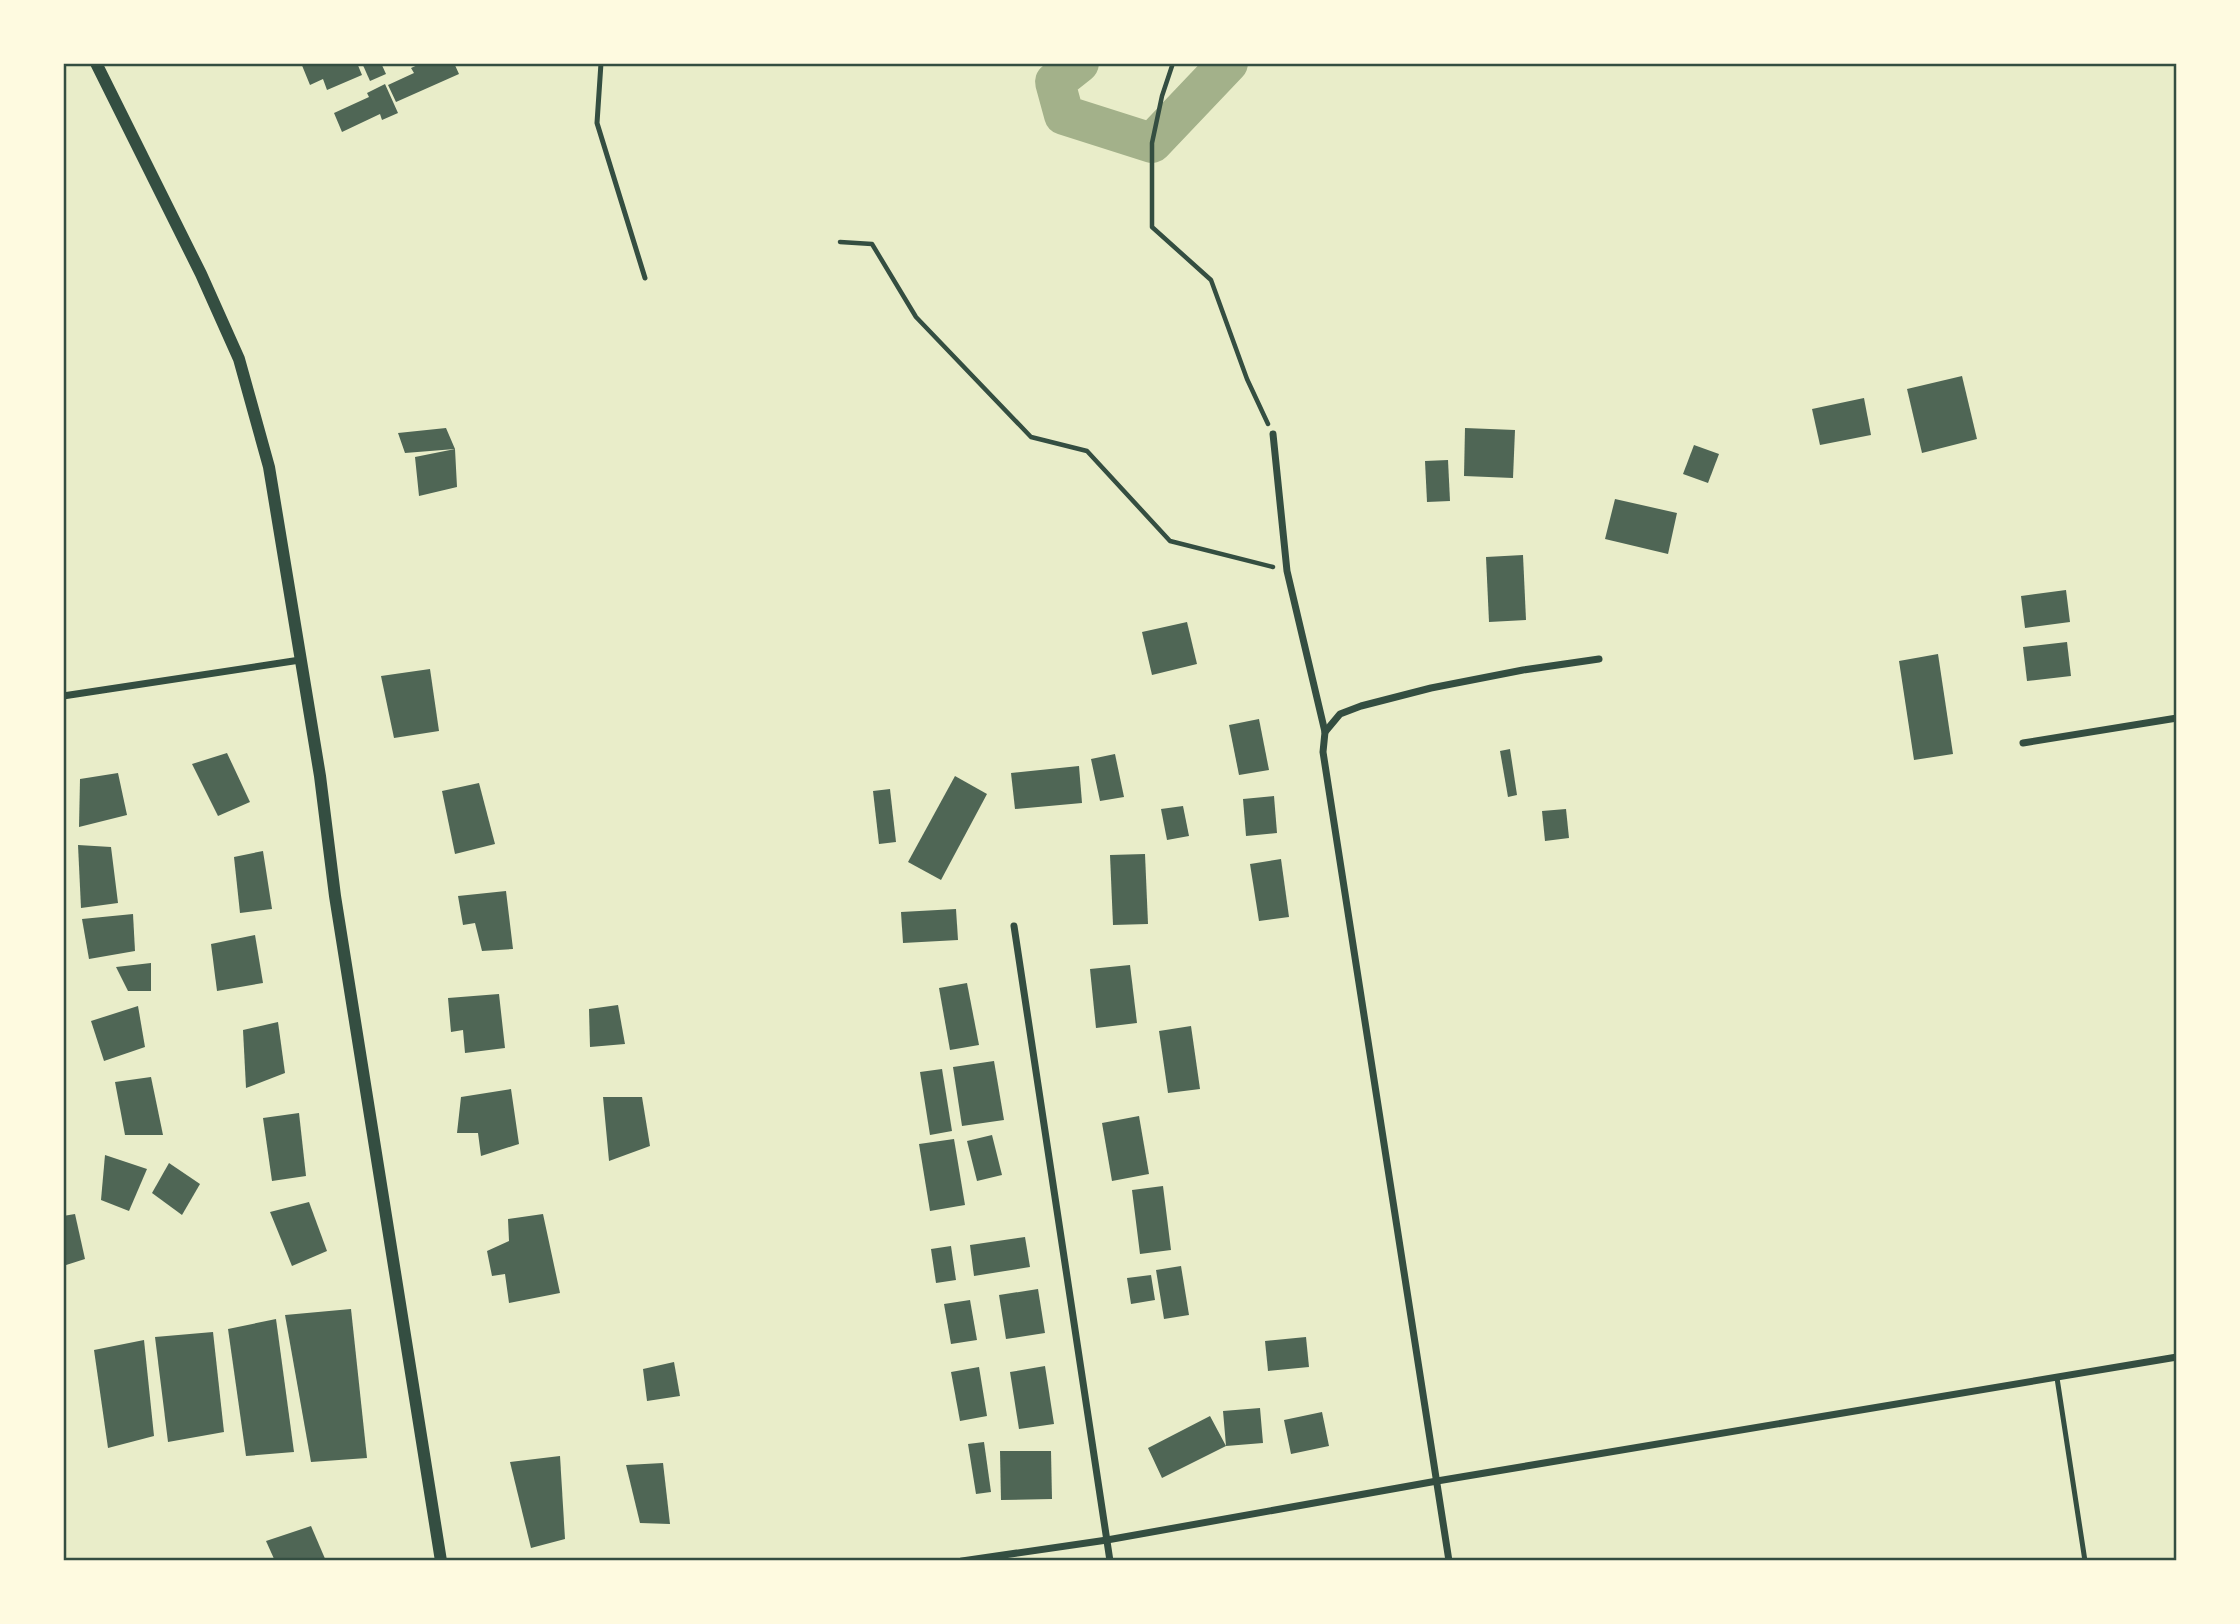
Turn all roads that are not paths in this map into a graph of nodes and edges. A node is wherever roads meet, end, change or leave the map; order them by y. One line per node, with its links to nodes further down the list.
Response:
1 (96, 63): 6 (street)
2 (601, 63): 3 (lane)
3 (645, 278)
4 (1273, 433): 9 (street)
5 (1599, 659): 9 (street)
6 (300, 660): 7 (street); 16 (street)
7 (63, 696)
8 (2177, 718): 10 (street)
9 (1325, 732): 14 (street)
10 (2024, 743)
11 (1014, 926): 15 (street)
12 (2177, 1357): 13 (street)
13 (2057, 1378): 14 (street); 20 (lane)
14 (1437, 1481): 15 (street); 19 (street)
15 (1107, 1540): 17 (street); 18 (street)
16 (441, 1561)
17 (962, 1561)
18 (1110, 1561)
19 (1449, 1561)
20 (2085, 1561)

